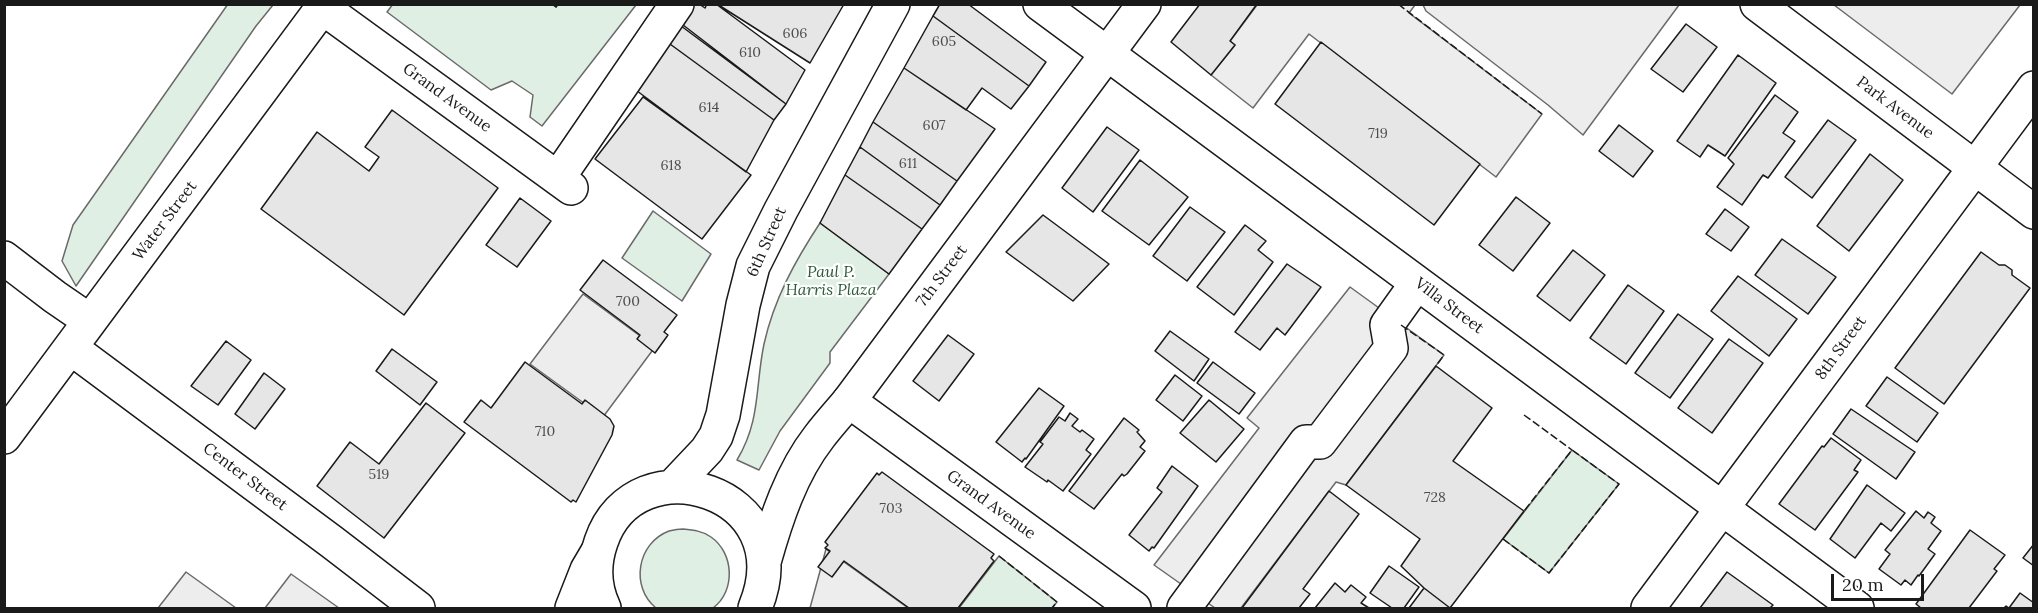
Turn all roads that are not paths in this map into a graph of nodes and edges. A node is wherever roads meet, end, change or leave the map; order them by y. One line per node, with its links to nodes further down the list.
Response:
1 (677, 4): 6 (street, Grand Avenue)
2 (893, 4): 17 (street, 6th Street)
3 (1040, 4): 7 (street, Villa Street)
4 (1144, 4): 7 (street, 7th Street)
5 (1757, 4): 9 (street, Park Avenue)
6 (324, 6): 13 (street, Water Street)
7 (1108, 53): 12 (street, Villa Street); 15 (street, 7th Street)
8 (2034, 88): 9 (street, 8th Street)
9 (1973, 168): 10 (street, Park Avenue); 18 (street, 8th Street)
10 (2034, 212)
11 (4, 258): 13 (street)
12 (1417, 283): 18 (street, Villa Street); 26 (street)
13 (90, 321): 14 (street, Water Street)
14 (71, 348): 16 (street, Water Street); 21 (street, Center Street)
15 (849, 401): 20 (street, 7th Street); 25 (street, Grand Avenue)
16 (4, 437)
17 (672, 486): 19 (street); 20 (street)
18 (1723, 509): 27 (street, 8th Street); 28 (street, Villa Street)
19 (597, 554): 22 (street); 23 (street)
20 (764, 562): 24 (street)
21 (418, 609)
22 (572, 609)
23 (604, 609)
24 (755, 609)
25 (1134, 609)
26 (1184, 609)
27 (1648, 609)
28 (1857, 609)

